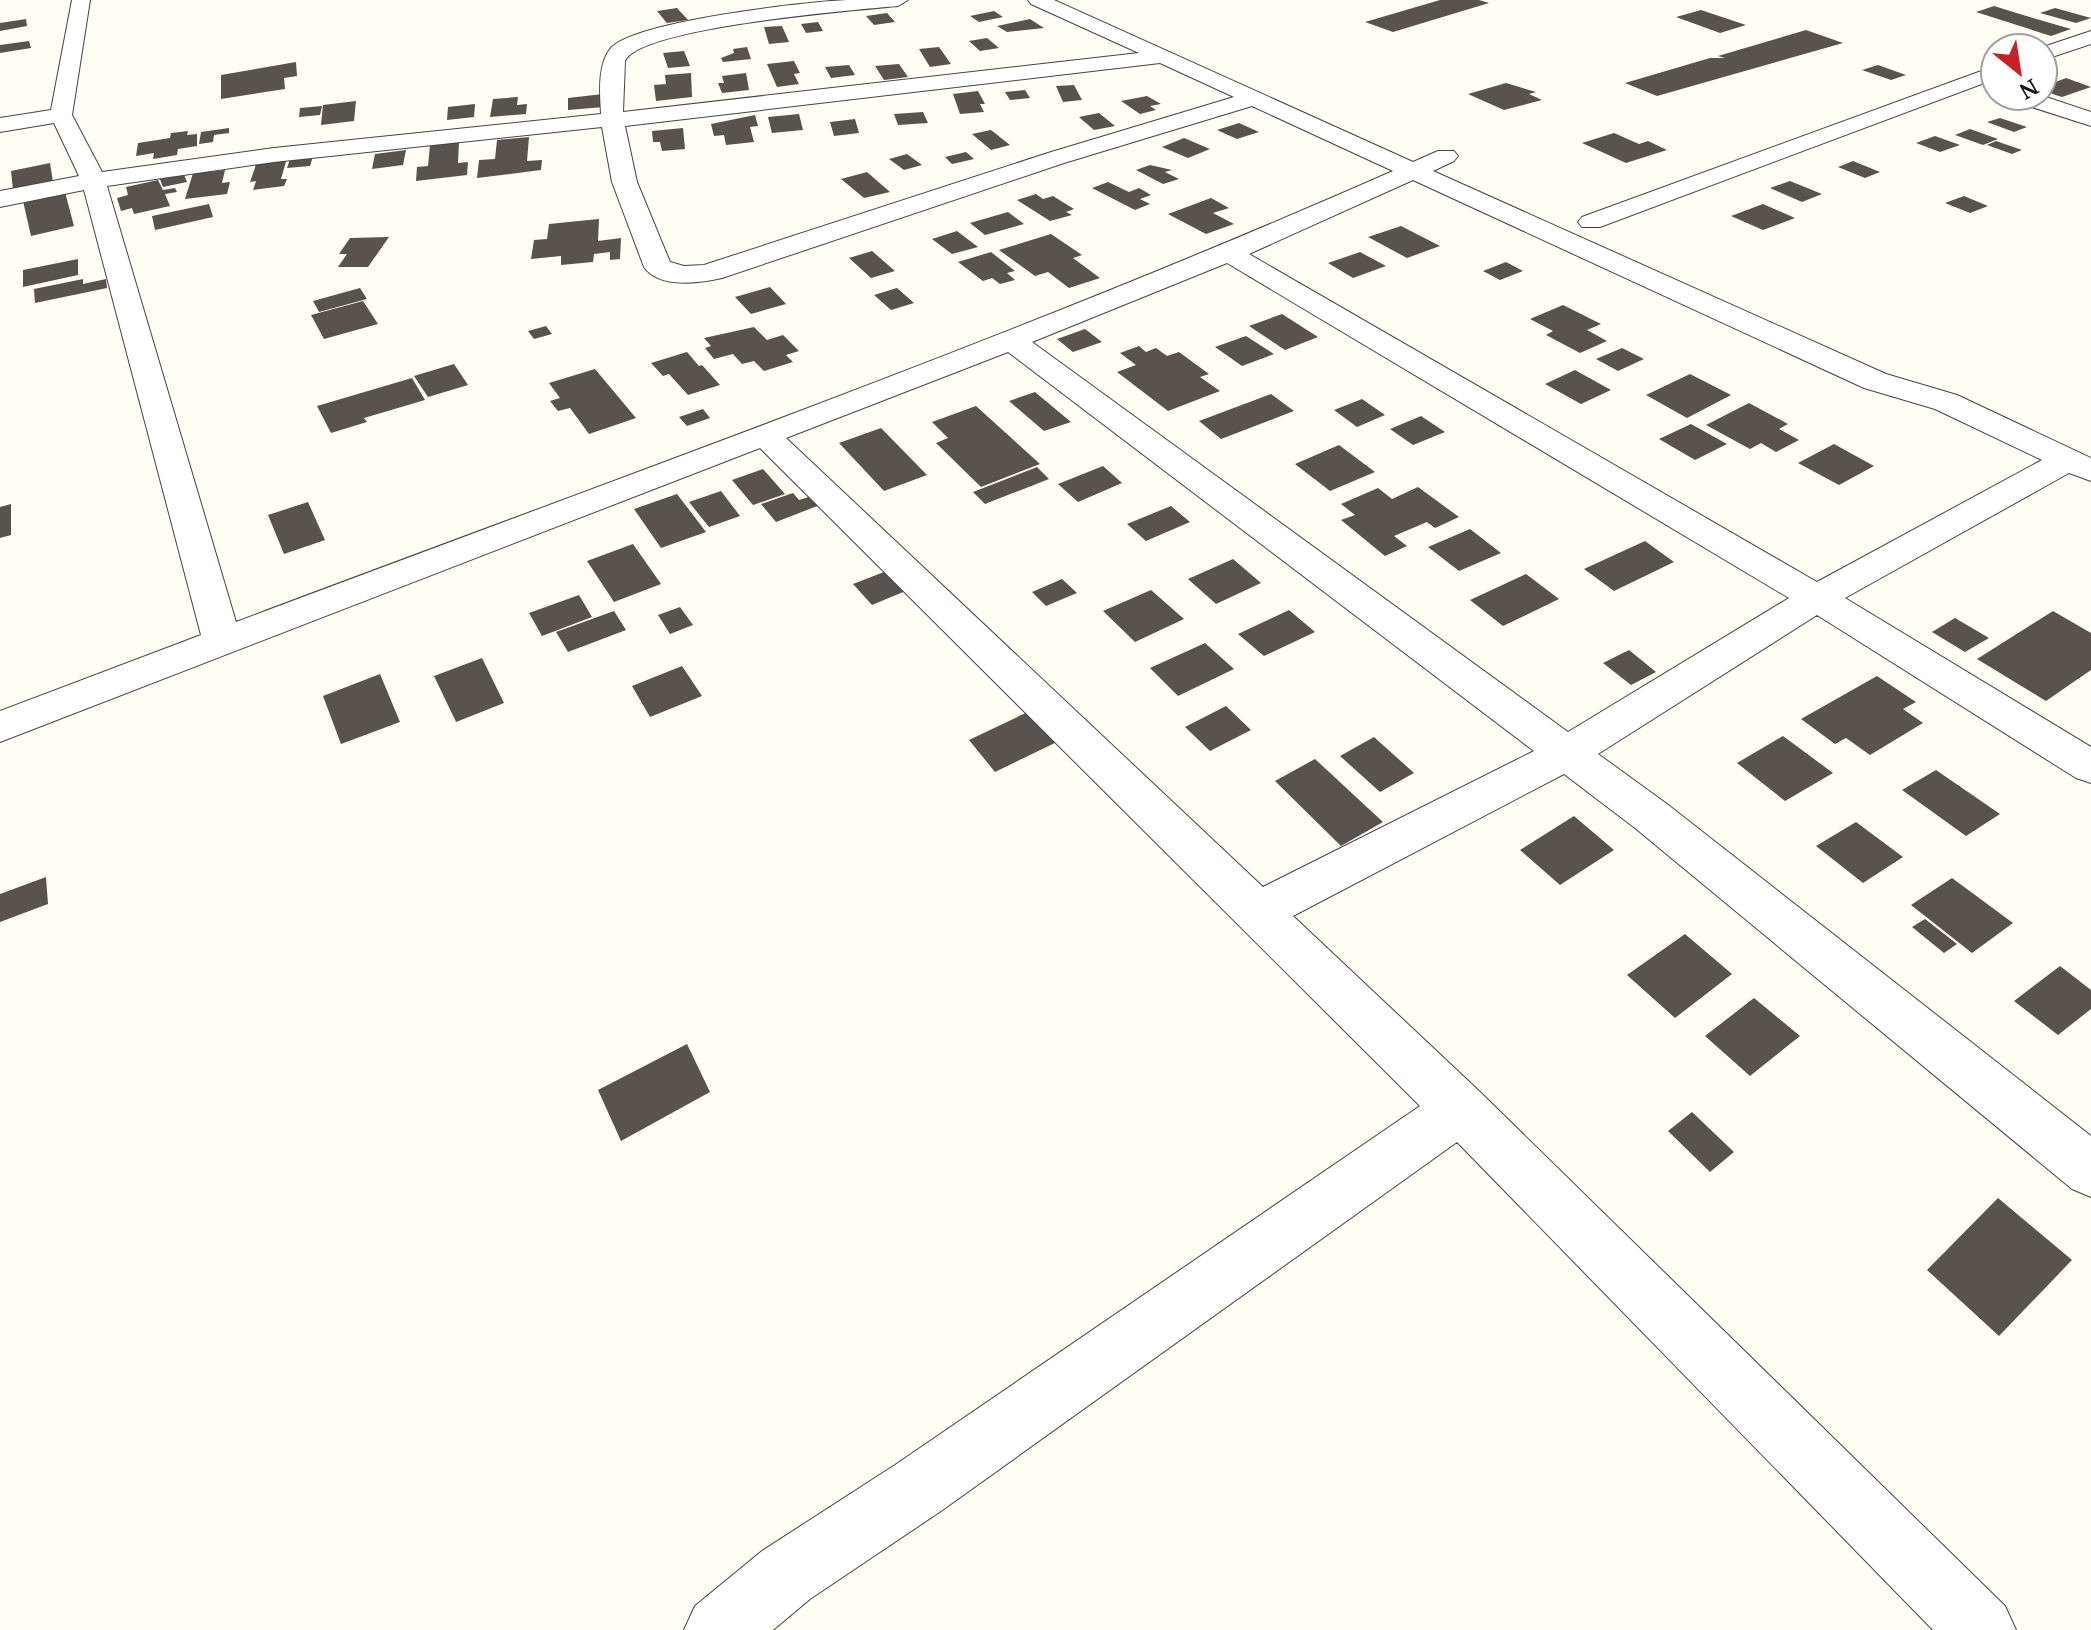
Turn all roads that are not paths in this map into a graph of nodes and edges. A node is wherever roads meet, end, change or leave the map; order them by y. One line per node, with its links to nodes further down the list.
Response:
1 (81, 0): 12 (street)
2 (898, 0): 13 (street)
3 (1038, 0): 8 (street)
4 (1094, 0): 5 (street)
5 (1164, 31)
6 (2091, 37): 7 (street)
7 (2059, 48)
8 (1161, 57): 10 (street); 13 (street)
9 (1979, 83): 23 (street)
10 (1255, 98): 13 (street); 16 (street)
11 (2059, 108): 14 (street)
12 (61, 115): 15 (street); 18 (street)
13 (614, 119): 18 (street)
14 (2091, 119)
15 (0, 125)
16 (1412, 156): 17 (street); 21 (street); 25 (street)
17 (1458, 162)
18 (93, 179): 20 (street); 32 (street)
19 (1519, 189): 21 (street)
20 (0, 199)
21 (1484, 203): 28 (street)
22 (1562, 209): 23 (street)
23 (1591, 222): 24 (street)
24 (1619, 236)
25 (1229, 253): 27 (street); 31 (street)
26 (1745, 295): 28 (street)
27 (1011, 340): 29 (street); 34 (street)
28 (1946, 402): 30 (street)
29 (764, 434): 32 (street); 36 (street)
30 (2080, 465): 31 (street)
31 (1817, 598): 34 (street); 35 (street)
32 (222, 641): 33 (street)
33 (0, 727)
34 (1565, 754): 36 (street); 38 (street)
35 (2091, 767)
36 (1258, 912): 37 (street)
37 (1460, 1109): 39 (street); 40 (street)
38 (2091, 1170)
39 (719, 1630)
40 (1981, 1630)

